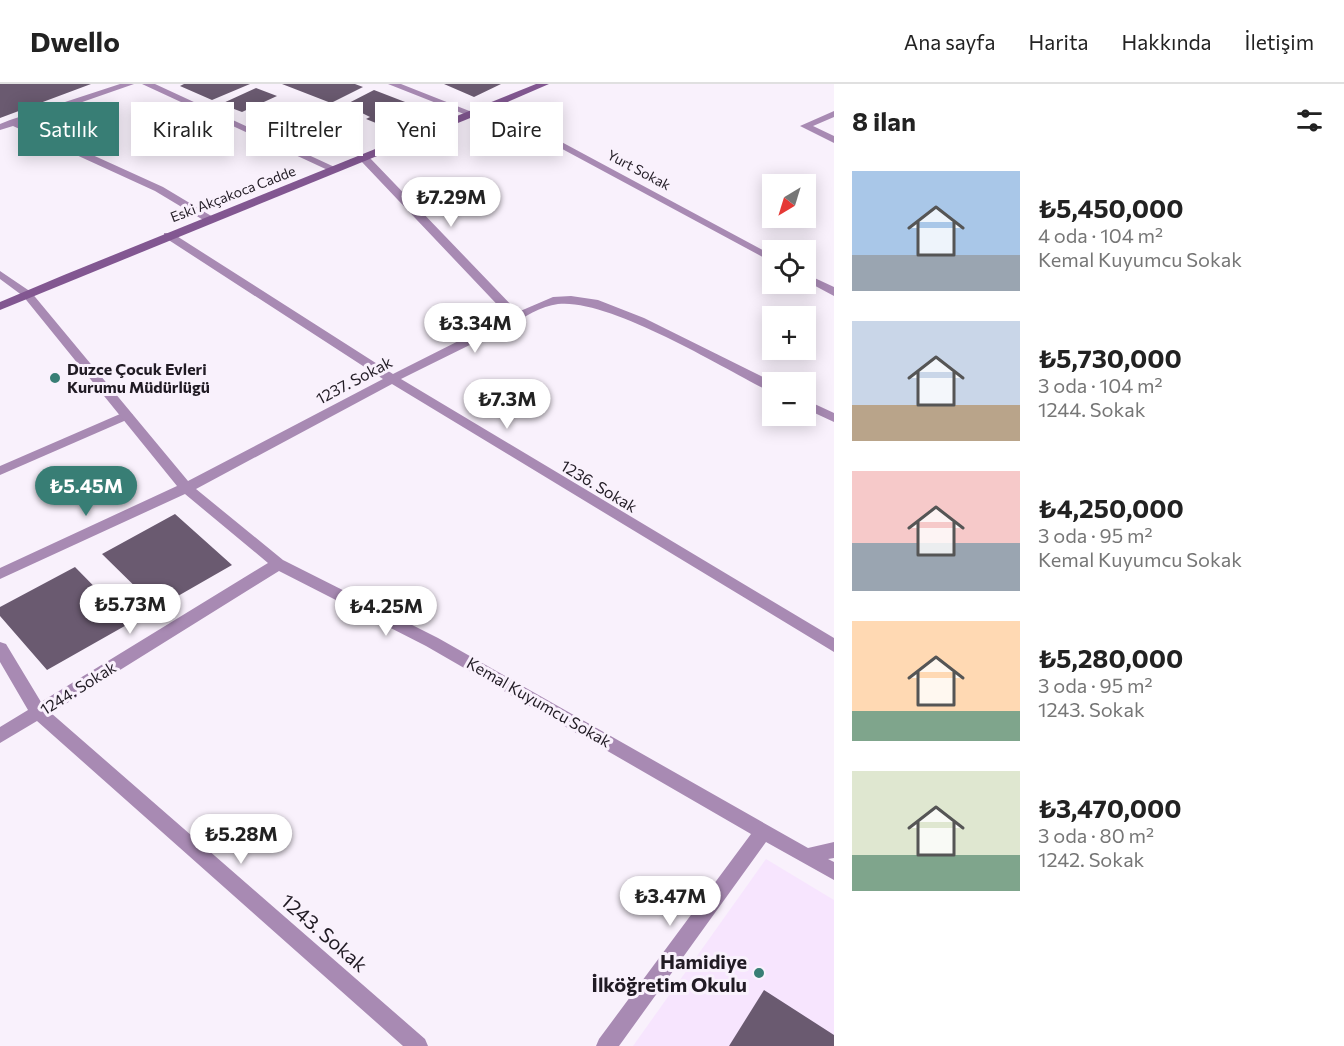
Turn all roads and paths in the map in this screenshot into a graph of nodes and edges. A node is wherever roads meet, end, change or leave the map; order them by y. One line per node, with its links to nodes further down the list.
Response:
1 (129, 84): 9 (street)
2 (147, 84): 14 (street)
3 (393, 84): 6 (street)
4 (544, 84): 5 (street, Eski Akçakoca Cadde)
5 (503, 102)
6 (470, 113)
7 (834, 114): 11 (street)
8 (470, 115): 13 (street, Eski Akçakoca Cadde)
9 (13, 123): 10 (street); 15 (street)
10 (0, 127)
11 (834, 140)
12 (563, 146): 17 (street, Yurt Sokak)
13 (365, 159): 14 (street, Eski Akçakoca Cadde); 23 (street)
14 (336, 170): 15 (street, Eski Akçakoca Cadde)
15 (209, 219): 16 (street, Eski Akçakoca Cadde)
16 (168, 235): 21 (street, Eski Akçakoca Cadde); 24 (street, 1236. Sokak)
17 (762, 254)
18 (0, 274): 21 (street, Kemal Kuyumcu Sokak)
19 (816, 282): 20 (street)
20 (834, 292)
21 (27, 294): 22 (street, Eski Akçakoca Cadde); 27 (street, Kemal Kuyumcu Sokak)
22 (0, 306)
23 (516, 317): 24 (street, 1237. Sokak); 25 (street, 1237. Sokak)
24 (392, 379): 30 (street, 1237. Sokak); 33 (street, 1236. Sokak)
25 (762, 382)
26 (816, 409): 28 (street)
27 (127, 416): 29 (lane); 30 (street, Kemal Kuyumcu Sokak)
28 (834, 418)
29 (0, 471)
30 (186, 488): 31 (street, Kemal Kuyumcu Sokak); 32 (street, 1237. Sokak)
31 (278, 564): 35 (street, 1244. Sokak); 37 (street, Kemal Kuyumcu Sokak)
32 (0, 574)
33 (834, 646)
34 (0, 648): 35 (street, 1243. Sokak)
35 (38, 712): 36 (street, 1244. Sokak); 41 (street, 1243. Sokak)
36 (0, 736)
37 (765, 831): 39 (street, Kemal Kuyumcu Sokak); 42 (street)
38 (834, 850): 39 (street)
39 (807, 856): 40 (street, Kemal Kuyumcu Sokak)
40 (834, 872)
41 (418, 1046)
42 (606, 1046)

